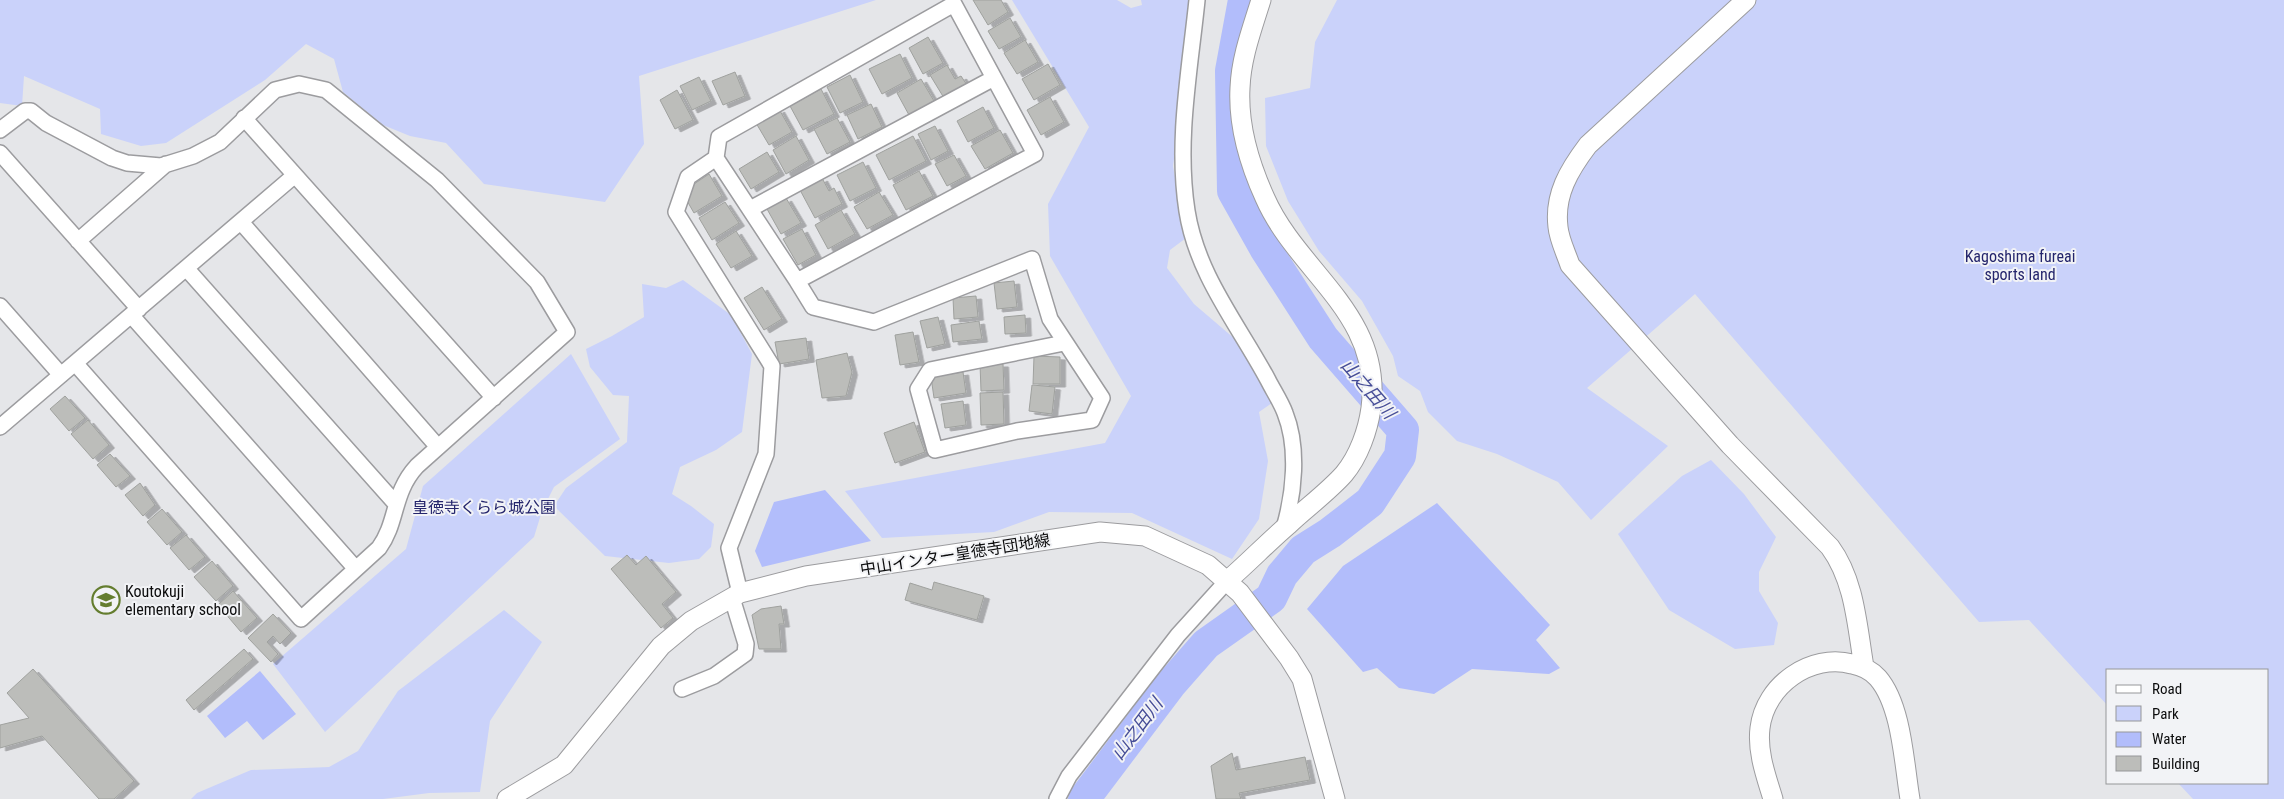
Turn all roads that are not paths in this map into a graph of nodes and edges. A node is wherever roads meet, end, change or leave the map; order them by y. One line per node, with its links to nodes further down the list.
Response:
1 (1197, 0): 25 (street)
2 (1261, 0): 25 (street)
3 (1746, 0): 29 (street)
4 (994, 78): 8 (street); 11 (street); 15 (street)
5 (244, 118): 9 (street); 10 (street); 21 (street)
6 (0, 130): 9 (street)
7 (0, 153): 13 (street)
8 (716, 158): 11 (street); 28 (street)
9 (166, 164): 13 (street)
10 (295, 175): 12 (street); 21 (street)
11 (750, 209): 15 (street)
12 (241, 222): 14 (street); 23 (street)
13 (78, 241): 17 (street)
14 (186, 268): 17 (street); 24 (street)
15 (798, 280): 18 (street)
16 (0, 306): 20 (street)
17 (135, 312): 19 (street); 26 (street)
18 (1064, 344): 18 (street)
19 (75, 363): 20 (street); 26 (street)
20 (61, 375): 22 (street)
21 (494, 398): 23 (street)
22 (0, 428)
23 (438, 447): 24 (street)
24 (396, 504): 26 (street)
25 (1284, 528): 27 (street)
26 (356, 569)
27 (1233, 587): 28 (street, 中山インター皇徳寺団地線); 32 (street); 33 (street, 中山インター皇徳寺団地線)
28 (736, 595): 30 (street); 31 (street, 中山インター皇徳寺団地線)
29 (1864, 667): 34 (street); 35 (street)
30 (682, 689)
31 (514, 798)
32 (1057, 799)
33 (1335, 799)
34 (1773, 799)
35 (1910, 799)

